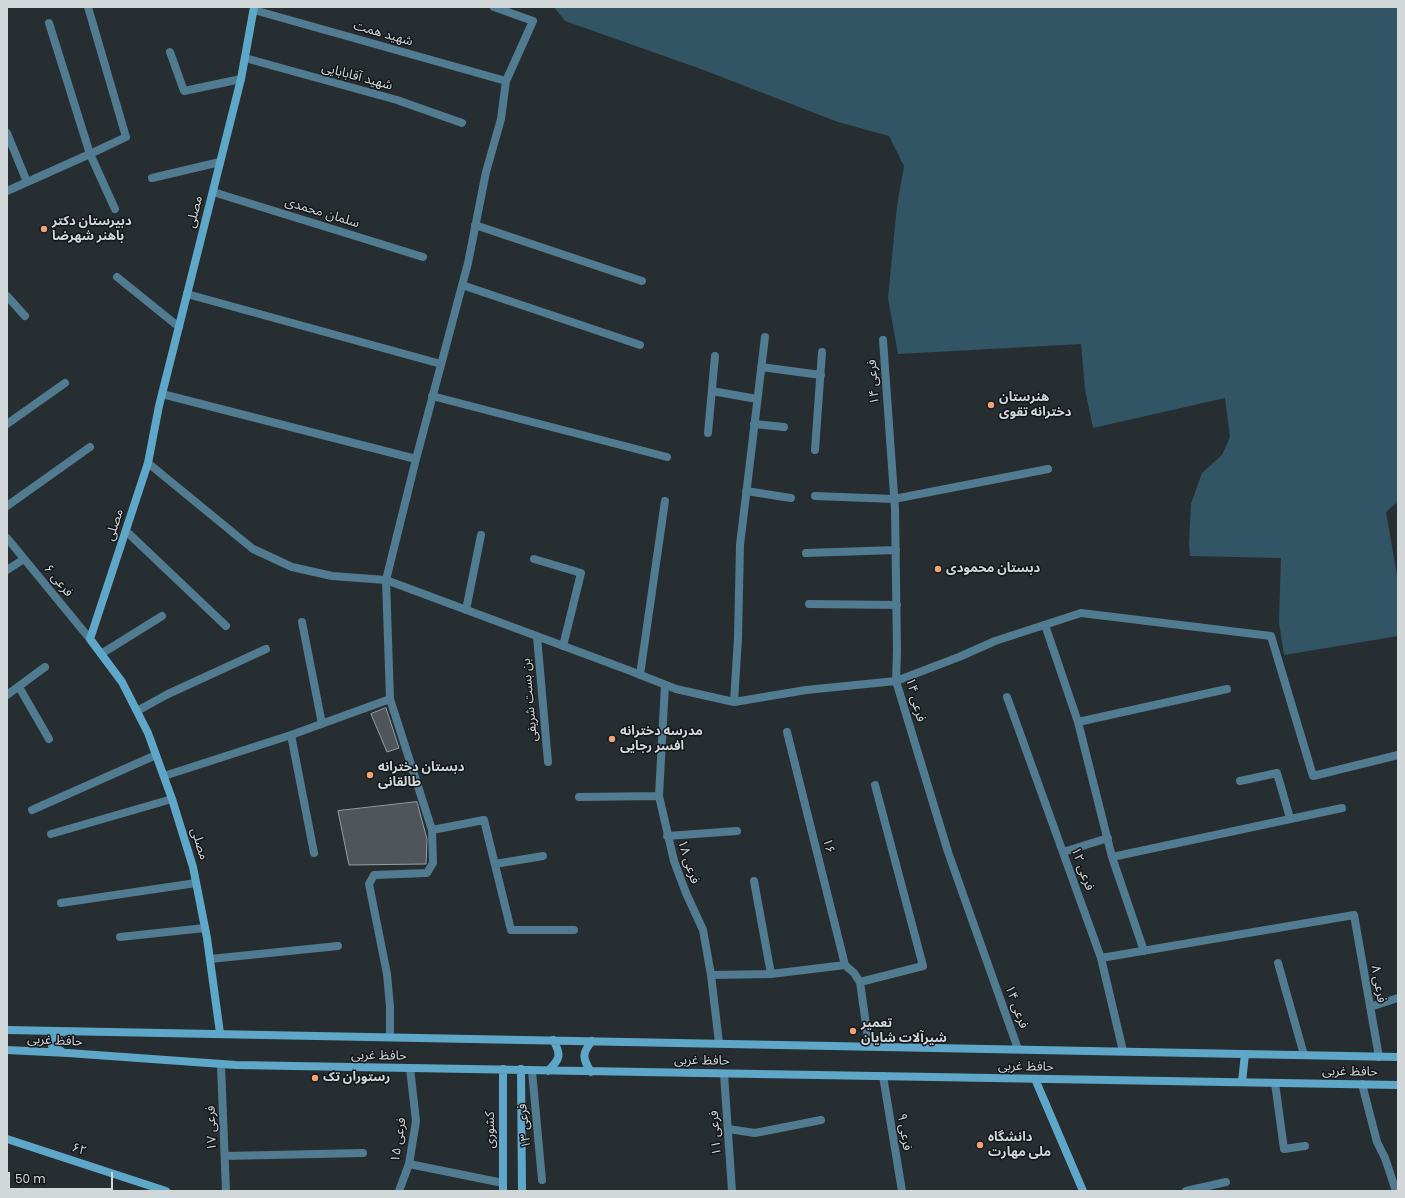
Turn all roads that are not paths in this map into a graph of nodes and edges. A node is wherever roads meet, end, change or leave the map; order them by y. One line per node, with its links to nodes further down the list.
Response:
1 (88, 7): 11 (street)
2 (494, 7): 8 (street)
3 (254, 8): 6 (main road, مصلی); 8 (street, شهید همت)
4 (49, 23): 11 (street)
5 (170, 52): 7 (street)
6 (245, 58): 7 (main road, مصلی); 9 (street, شهید آقابابایی)
7 (241, 79): 12 (main road, مصلی)
8 (506, 81): 18 (street)
9 (462, 123)
10 (7, 132): 14 (street)
11 (90, 154): 14 (street); 17 (street)
12 (220, 162): 13 (street); 16 (main road, مصلی)
13 (152, 178)
14 (28, 182): 15 (street)
15 (7, 191)
16 (213, 192): 19 (street, سلمان محمدی); 23 (main road, مصلی)
17 (115, 209)
18 (475, 225): 21 (street); 22 (street)
19 (423, 257)
20 (118, 277): 26 (street)
21 (642, 281)
22 (462, 285): 29 (street); 32 (street)
23 (187, 294): 26 (main road, مصلی); 32 (street)
24 (7, 296): 25 (street)
25 (25, 316)
26 (179, 327): 37 (main road, مصلی)
27 (765, 337): 33 (street)
28 (883, 340): 53 (street, فرعی ۱۴)
29 (640, 345)
30 (822, 352): 34 (street)
31 (715, 356): 36 (street)
32 (441, 364): 38 (street)
33 (761, 367): 34 (street); 39 (street)
34 (821, 375): 45 (street)
35 (65, 383): 40 (street)
36 (712, 391): 39 (street); 43 (street)
37 (162, 394): 47 (street); 48 (main road, مصلی)
38 (432, 396): 46 (street); 47 (street)
39 (757, 399): 41 (street)
40 (7, 424)
41 (754, 424): 42 (street); 50 (street)
42 (784, 427)
43 (708, 433)
44 (90, 447): 55 (street)
45 (815, 450)
46 (667, 457)
47 (416, 459): 64 (street)
48 (148, 463): 56 (main road, مصلی); 64 (street)
49 (1048, 469): 53 (street)
50 (746, 492): 52 (street); 86 (street)
51 (815, 496): 53 (street)
52 (791, 498)
53 (894, 499): 59 (street, فرعی ۱۴)
54 (665, 501): 78 (street)
55 (7, 506)
56 (126, 531): 71 (street); 73 (main road, مصلی)
57 (481, 535): 67 (street)
58 (7, 538): 61 (street, فرعی ۶)
59 (896, 550): 60 (street); 66 (street, فرعی ۱۴)
60 (806, 553)
61 (24, 559): 63 (street); 73 (street, فرعی ۶)
62 (534, 559): 74 (street)
63 (7, 570)
64 (386, 580): 67 (street); 85 (street)
65 (809, 604): 66 (street)
66 (897, 605): 79 (street, فرعی ۱۴)
67 (466, 610): 72 (street)
68 (162, 616): 76 (street)
69 (302, 622): 89 (street)
70 (1045, 625): 79 (street); 88 (street); 94 (street)
71 (226, 626)
72 (537, 636): 74 (street); 95 (street, بن بست شریفی)
73 (90, 640): 76 (main road, مصلی)
74 (563, 646): 78 (street)
75 (266, 649): 87 (street)
76 (101, 654): 87 (main road, مصلی)
77 (45, 667): 81 (street)
78 (640, 675): 80 (street)
79 (896, 681): 86 (street); 140 (street, فرعی ۱۴)
80 (665, 685): 86 (street); 99 (street, فرعی ۱۸)
81 (19, 687): 83 (street); 92 (street)
82 (1228, 689): 88 (street)
83 (7, 695)
84 (1007, 697): 110 (street, فرعی ۱۲)
85 (390, 699): 89 (street); 105 (street)
86 (734, 702)
87 (137, 711): 93 (main road, مصلی)
88 (1078, 722): 109 (street)
89 (322, 724): 91 (street)
90 (787, 732): 126 (street, ۱۶)
91 (291, 735): 96 (street); 111 (street)
92 (49, 739)
93 (156, 755): 96 (main road, مصلی); 103 (street)
94 (1398, 755)
95 (548, 762)
96 (164, 776): 101 (main road, مصلی)
97 (1240, 781): 104 (street)
98 (875, 786): 129 (street)
99 (659, 796): 100 (street); 108 (street, فرعی ۱۸)
100 (579, 797)
101 (172, 799): 107 (street); 116 (main road, مصلی)
102 (1342, 808): 104 (street)
103 (32, 810)
104 (1290, 818): 113 (street)
105 (432, 830): 114 (street); 135 (street)
106 (737, 831): 108 (street)
107 (51, 834)
108 (667, 836): 128 (street, فرعی ۱۸)
109 (1108, 838): 110 (street); 113 (street)
110 (1063, 852): 123 (street, فرعی ۱۲)
111 (314, 854)
112 (543, 856): 114 (street)
113 (1112, 857): 122 (street)
114 (495, 864): 119 (street)
115 (754, 881): 127 (street)
116 (196, 883): 117 (street); 118 (main road, مصلی)
117 (61, 903)
118 (205, 928): 120 (street); 124 (main road, مصلی)
119 (574, 930)
120 (120, 937)
121 (338, 946): 124 (street)
122 (1144, 951): 123 (street); 131 (street, فرعی ۸)
123 (1101, 958): 142 (street, فرعی ۱۲)
124 (210, 959): 134 (main road, مصلی)
125 (1278, 963): 145 (street)
126 (845, 965): 127 (street); 129 (street)
127 (771, 974): 128 (street)
128 (711, 975): 138 (street, فرعی ۱۸)
129 (860, 982): 139 (street)
130 (1398, 998): 131 (street)
131 (1370, 1007): 146 (street, فرعی ۸)
132 (7, 1030): 133 (main road, حافظ غربی)
133 (66, 1032): 134 (main road, حافظ غربی); 143 (main road)
134 (220, 1033): 135 (main road, حافظ غربی)
135 (390, 1037): 136 (main road, حافظ غربی)
136 (553, 1040): 137 (main road, حافظ غربی); 153 (main road)
137 (592, 1041): 138 (main road, حافظ غربی); 154 (main road)
138 (720, 1043): 139 (main road, حافظ غربی)
139 (869, 1046): 140 (main road, حافظ غربی)
140 (1018, 1049): 142 (main road, حافظ غربی)
141 (7, 1050): 143 (main road, حافظ غربی)
142 (1123, 1051): 144 (main road, حافظ غربی)
143 (68, 1053): 148 (main road, حافظ غربی)
144 (1245, 1054): 145 (main road, حافظ غربی); 158 (main road)
145 (1304, 1055): 146 (main road, حافظ غربی)
146 (1379, 1057): 147 (main road, حافظ غربی)
147 (1398, 1057)
148 (221, 1065): 149 (main road, حافظ غربی); 167 (street, فرعی ۱۷)
149 (410, 1068): 150 (main road, حافظ غربی); 168 (street, فرعی ۱۵)
150 (503, 1069): 151 (main road, حافظ غربی); 171 (main road, کشوری)
151 (521, 1070): 152 (main road, حافظ غربی); 175 (main road)
152 (532, 1071): 153 (main road, حافظ غربی); 169 (street, فرعی ۱۳)
153 (548, 1071): 154 (main road, حافظ غربی)
154 (591, 1072): 155 (main road, حافظ غربی)
155 (724, 1074): 156 (main road, حافظ غربی); 163 (street, فرعی ۱۱)
156 (883, 1076): 157 (main road, حافظ غربی); 177 (street, فرعی ۹)
157 (1035, 1079): 158 (main road, حافظ غربی); 178 (main road)
158 (1242, 1082): 159 (main road, حافظ غربی)
159 (1274, 1083): 160 (main road, حافظ غربی); 165 (street)
160 (1362, 1084): 161 (main road, حافظ غربی); 180 (street)
161 (1398, 1085)
162 (821, 1120): 163 (street)
163 (728, 1129): 176 (street, فرعی ۱۱)
164 (7, 1139): 172 (main road, ۶۲)
165 (1305, 1146)
166 (363, 1153): 167 (street)
167 (225, 1156): 173 (street, فرعی ۱۷)
168 (410, 1164): 171 (street); 174 (street, فرعی ۱۵)
169 (542, 1180)
170 (1226, 1182): 179 (street)
171 (503, 1187)
172 (165, 1191)
173 (226, 1191)
174 (399, 1191)
175 (522, 1191)
176 (732, 1191)
177 (902, 1191)
178 (1083, 1191)
179 (1186, 1191)
180 (1396, 1191)

